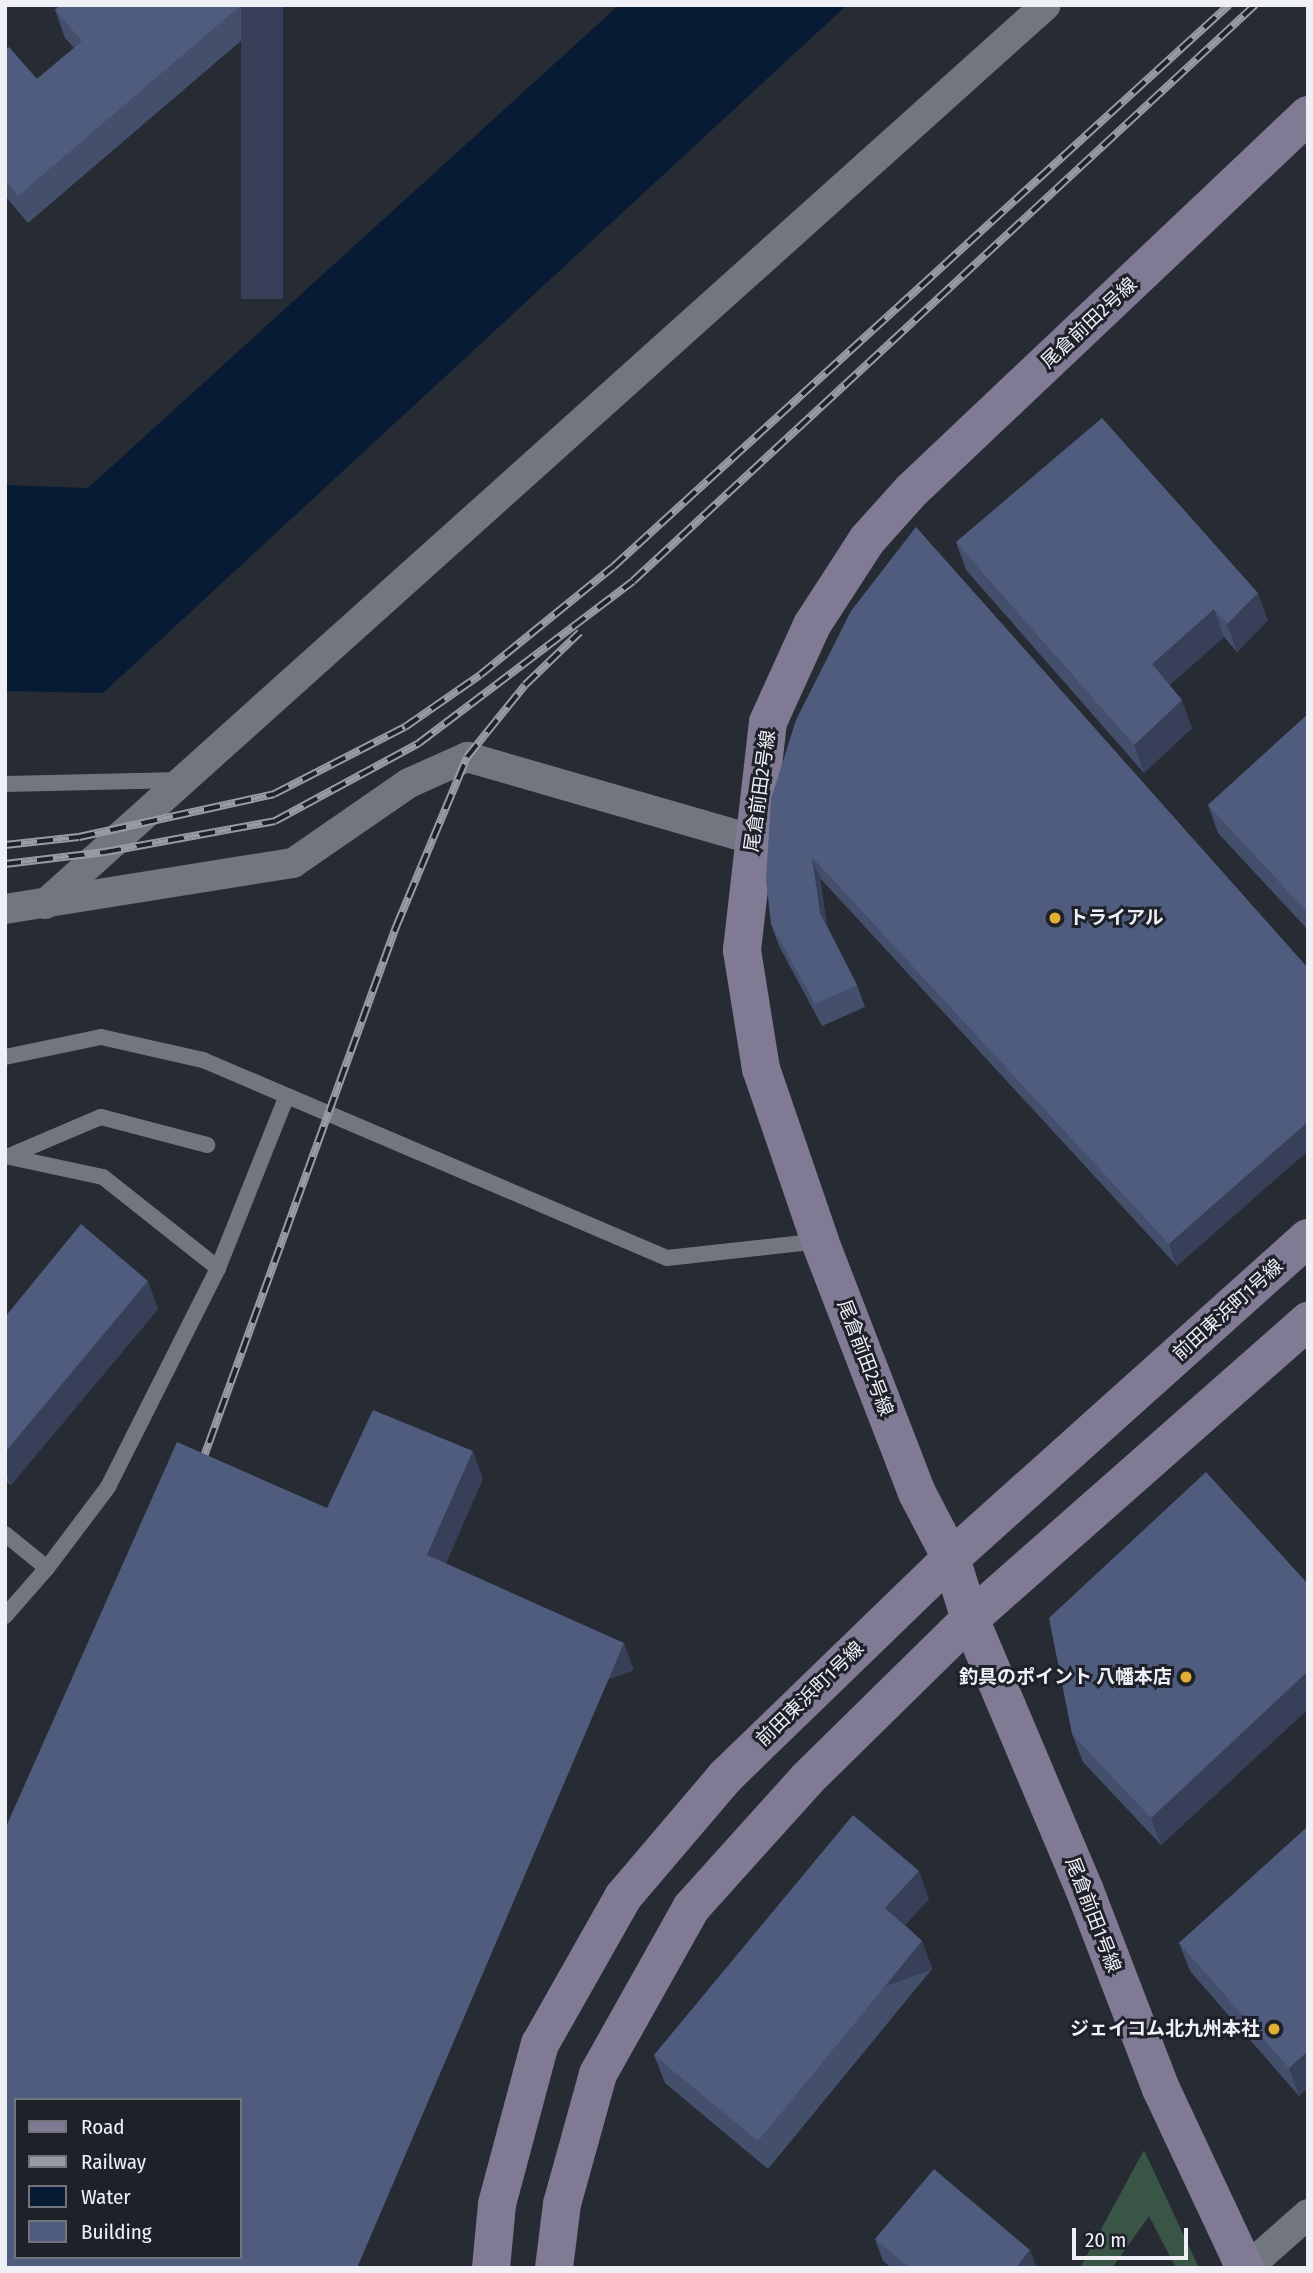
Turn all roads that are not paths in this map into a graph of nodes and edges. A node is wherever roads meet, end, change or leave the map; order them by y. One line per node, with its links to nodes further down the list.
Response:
1 (1046, 5): 3 (street)
2 (1308, 115): 5 (street, 尾倉前田2号線)
3 (185, 780): 4 (lane); 6 (street)
4 (5, 784)
5 (752, 839): 6 (street); 13 (street, 尾倉前田2号線)
6 (45, 904): 7 (street)
7 (5, 909)
8 (5, 1057): 9 (lane)
9 (286, 1098): 13 (lane); 14 (lane)
10 (206, 1144): 11 (lane)
11 (7, 1156): 14 (lane)
12 (1308, 1238): 17 (street, 前田東浜町1号線)
13 (820, 1241): 17 (street, 尾倉前田2号線)
14 (218, 1268): 18 (lane)
15 (1308, 1321): 20 (street)
16 (5, 1534): 18 (lane)
17 (951, 1558): 20 (street, 尾倉前田1号線); 22 (street, 前田東浜町1号線)
18 (47, 1568): 19 (lane)
19 (5, 1616)
20 (970, 1619): 23 (street); 24 (street, 尾倉前田1号線)
21 (1308, 2214): 24 (street)
22 (491, 2268)
23 (554, 2268)
24 (1246, 2268)

